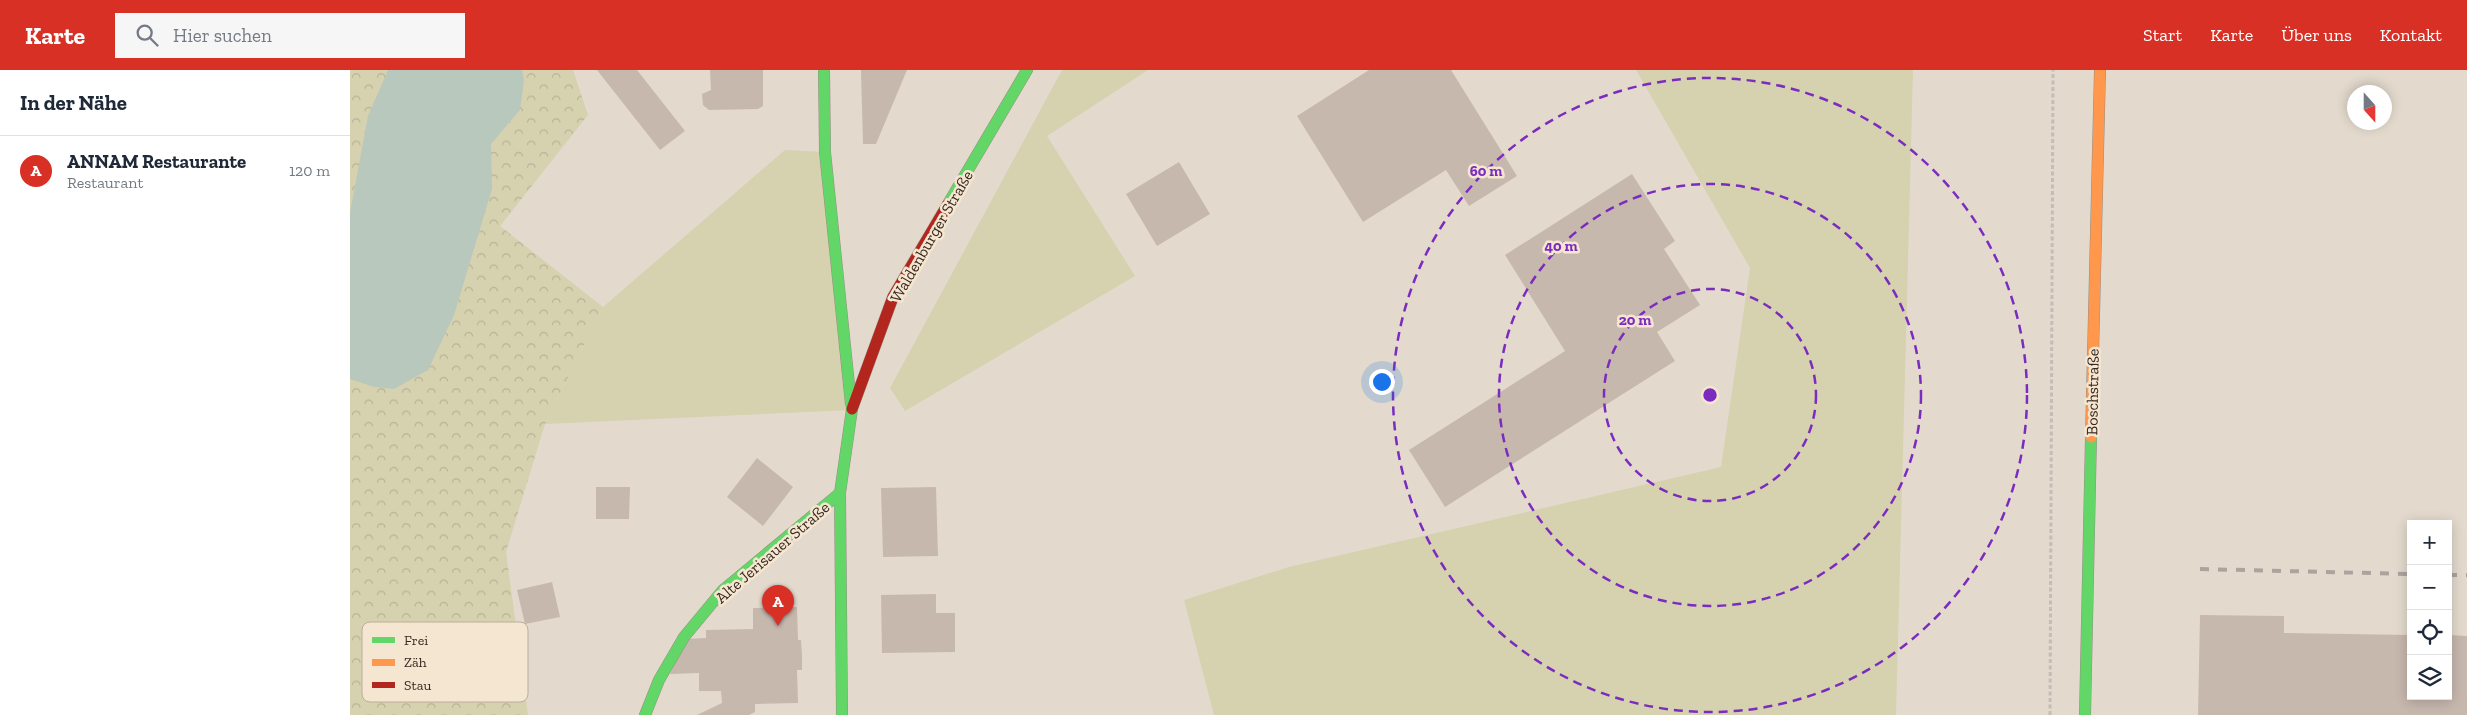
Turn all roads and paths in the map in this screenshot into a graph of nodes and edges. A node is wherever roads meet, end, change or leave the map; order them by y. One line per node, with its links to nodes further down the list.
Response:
1 (824, 70): 5 (street, Waldenburger Straße)
2 (1027, 70): 5 (street, Waldenburger Straße)
3 (2053, 70): 9 (path)
4 (2100, 70): 10 (street, Boschstraße)
5 (852, 410): 6 (street, Waldenburger Straße)
6 (840, 493): 7 (street, Alte Jerisauer Straße); 8 (street, Waldenburger Straße)
7 (645, 715)
8 (842, 715)
9 (2050, 715)
10 (2085, 715)

